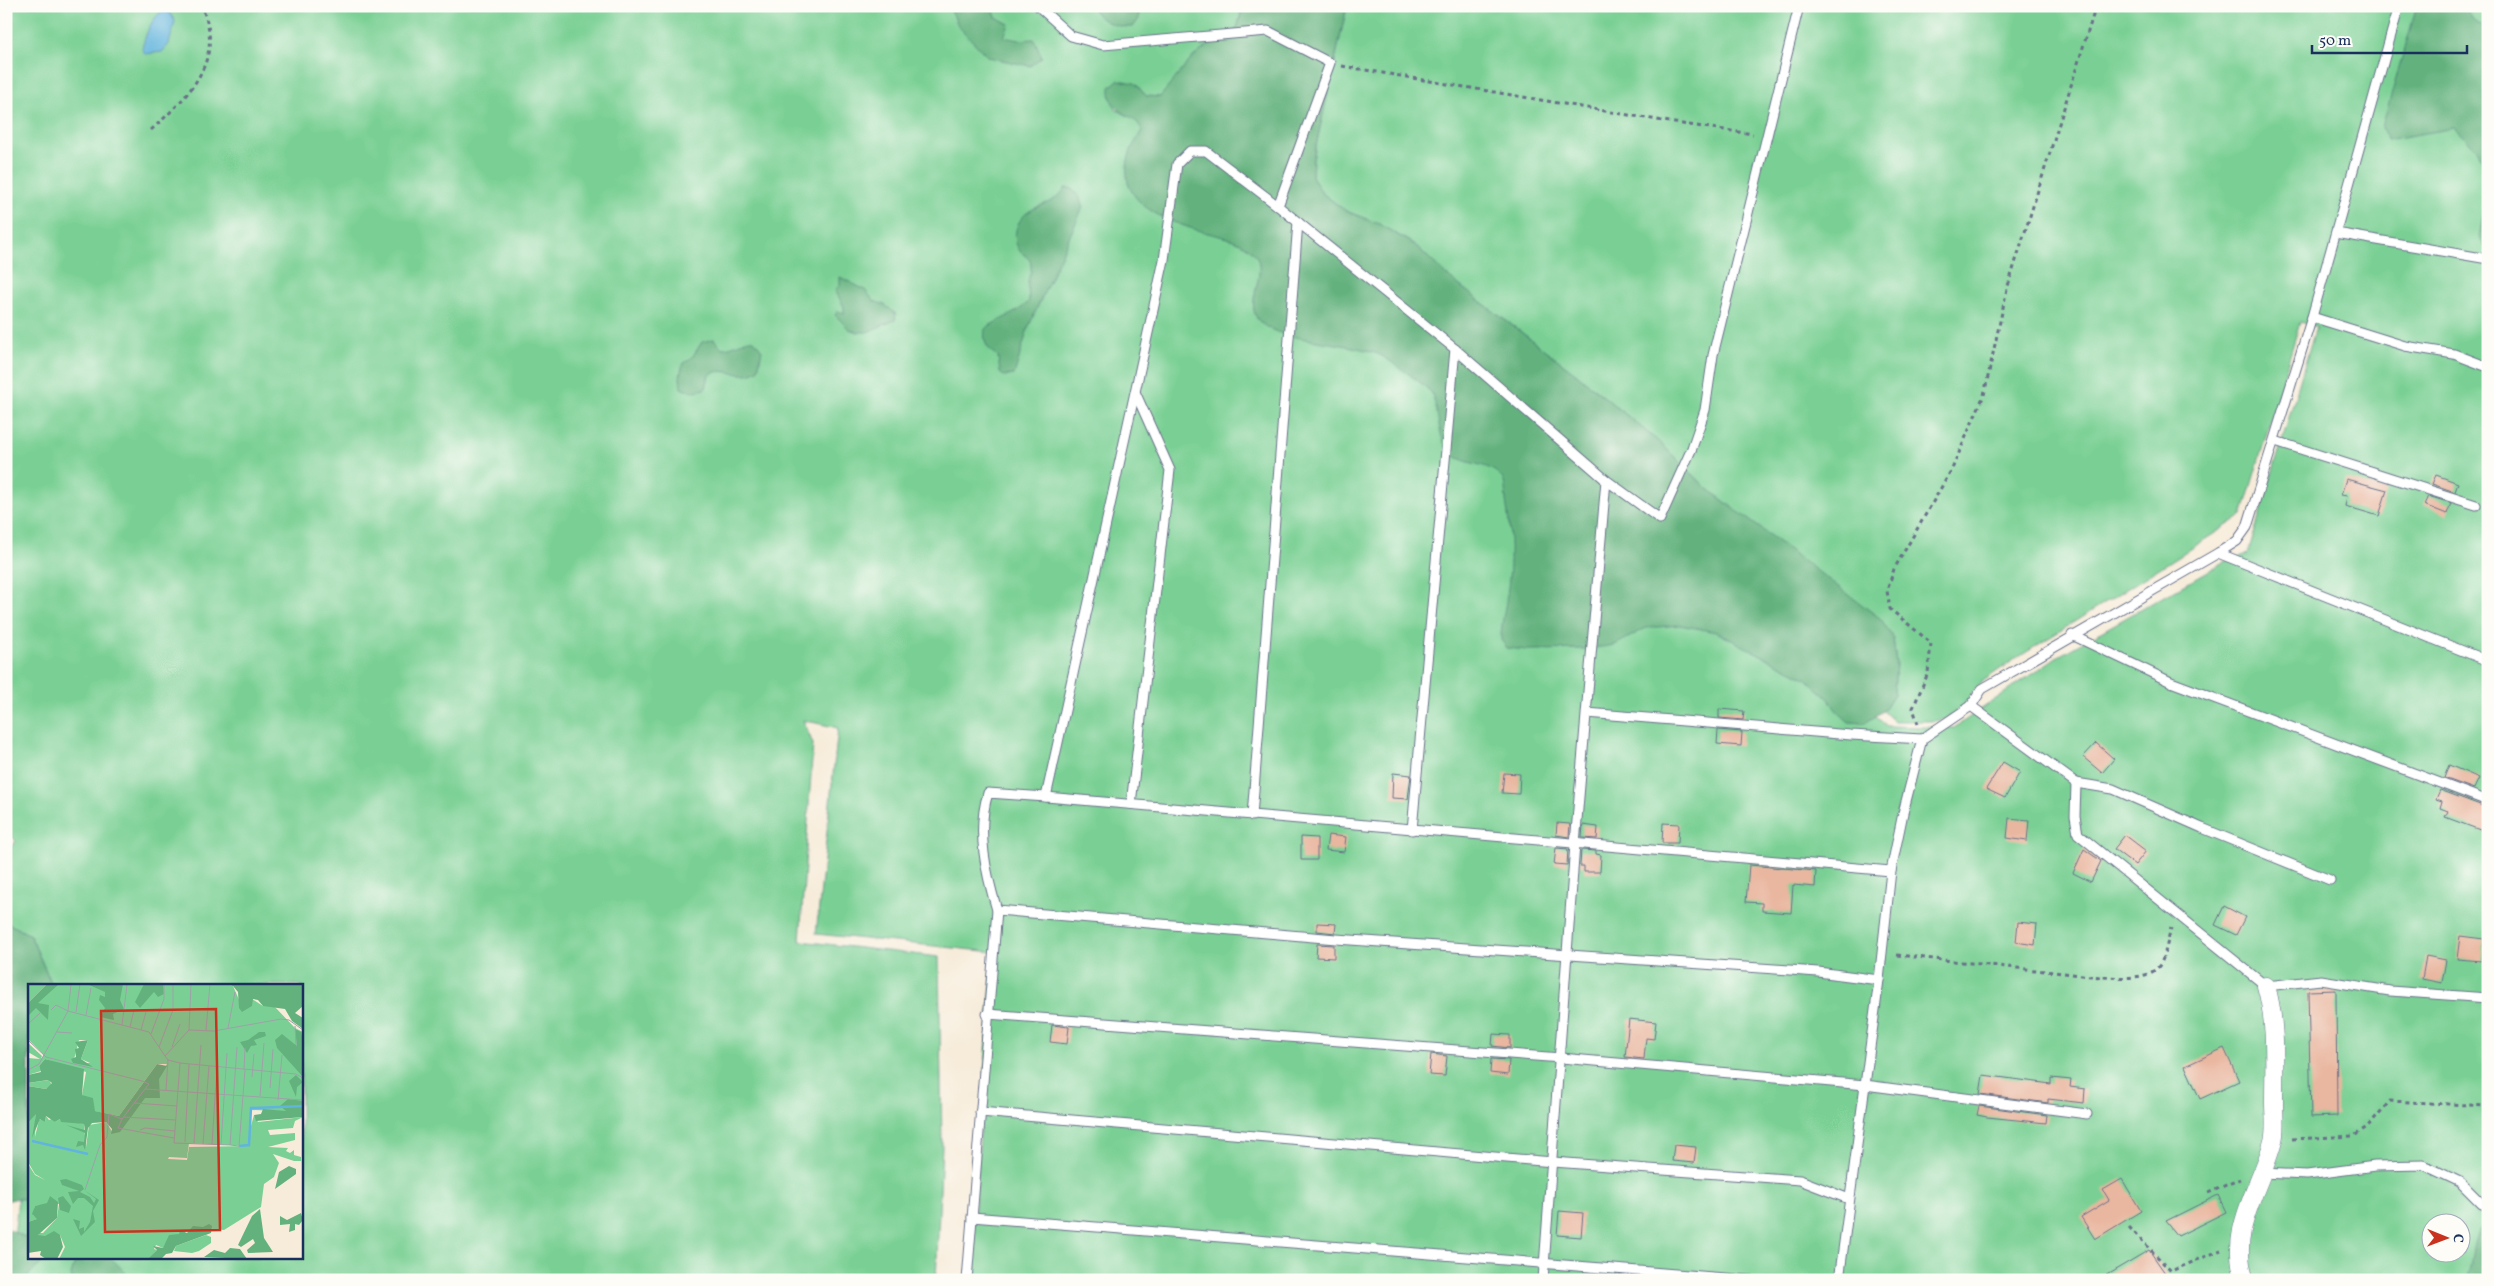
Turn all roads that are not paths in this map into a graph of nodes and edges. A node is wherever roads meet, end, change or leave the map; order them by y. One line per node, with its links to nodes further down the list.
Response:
1 (1038, 6): 4 (lane)
2 (1799, 6): 13 (lane)
3 (2400, 6): 6 (lane)
4 (1278, 206): 5 (lane); 11 (lane)
5 (1298, 222): 9 (lane); 25 (lane)
6 (2336, 233): 7 (lane); 8 (lane)
7 (2488, 259)
8 (2312, 317): 10 (lane); 12 (lane)
9 (1455, 349): 13 (lane); 26 (lane)
10 (2488, 367)
11 (1136, 394): 22 (lane); 24 (lane)
12 (2274, 441): 14 (lane); 15 (lane)
13 (1606, 480): 19 (lane)
14 (2476, 505)
15 (2218, 553): 16 (lane); 17 (lane)
16 (2072, 635): 18 (lane); 23 (lane)
17 (2488, 661)
18 (1971, 706): 20 (lane); 21 (lane)
19 (1587, 713): 20 (lane); 27 (lane)
20 (1922, 739): 28 (lane)
21 (2076, 783): 29 (lane); 33 (lane)
22 (1046, 796): 24 (lane); 30 (lane)
23 (2488, 801)
24 (1131, 804): 25 (lane)
25 (1252, 816): 26 (lane)
26 (1412, 830): 27 (lane)
27 (1575, 844): 28 (lane); 31 (lane)
28 (1891, 871): 32 (lane)
29 (2330, 880)
30 (996, 910): 31 (lane); 35 (lane)
31 (1568, 954): 32 (lane); 36 (lane)
32 (1879, 980): 37 (lane)
33 (2266, 986): 34 (lane); 41 (street)
34 (2488, 998)
35 (987, 1014): 36 (lane); 38 (lane)
36 (1561, 1058): 37 (lane); 40 (lane)
37 (1865, 1085): 39 (lane); 42 (lane)
38 (980, 1112): 40 (lane); 44 (lane)
39 (2087, 1114)
40 (1553, 1162): 42 (lane); 45 (lane)
41 (2262, 1173): 43 (lane); 50 (street)
42 (1849, 1199): 49 (lane)
43 (2488, 1205)
44 (972, 1217): 45 (lane); 46 (lane)
45 (1544, 1263): 47 (lane); 48 (lane)
46 (968, 1280)
47 (1543, 1280)
48 (1750, 1280)
49 (1838, 1280)
50 (2245, 1280)

